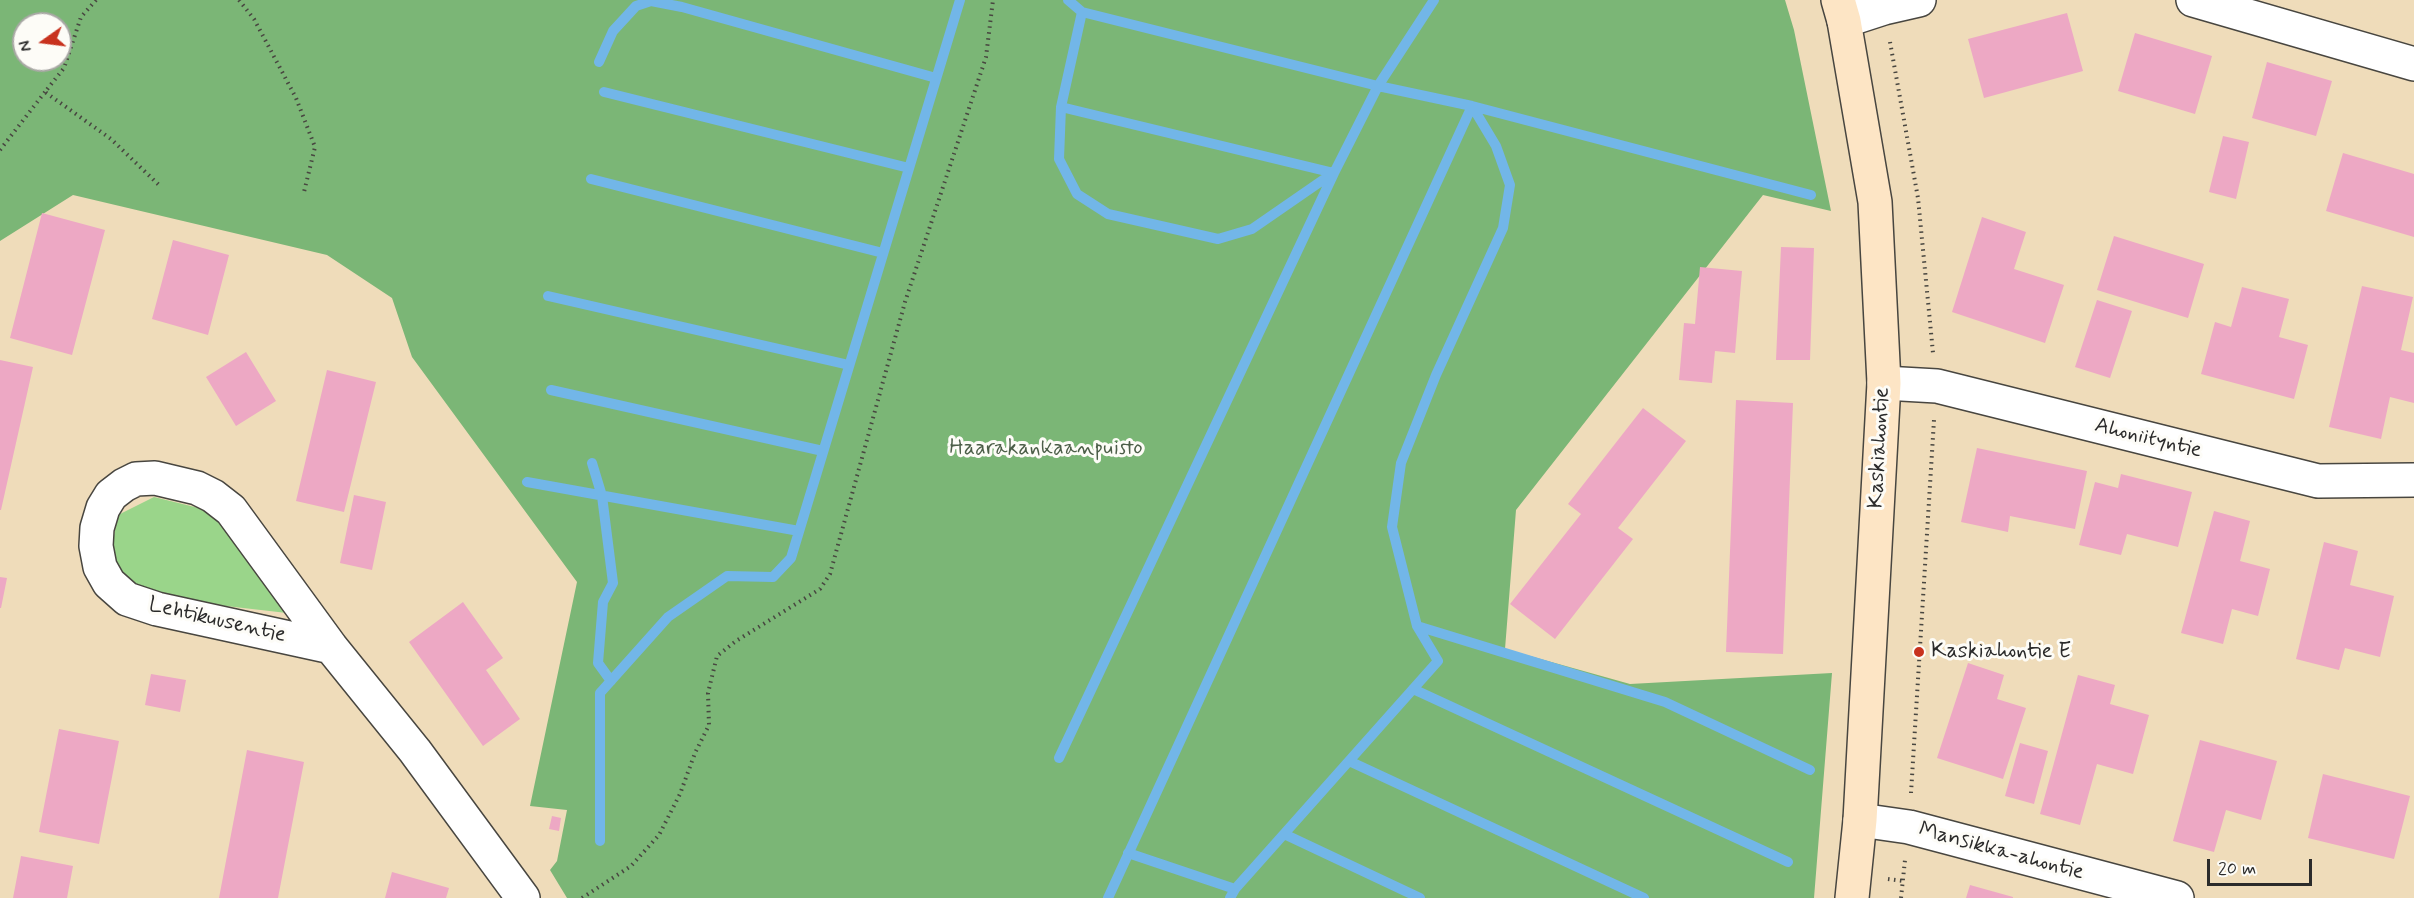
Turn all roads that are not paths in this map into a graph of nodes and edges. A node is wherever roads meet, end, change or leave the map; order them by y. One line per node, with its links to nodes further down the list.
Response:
1 (1919, 0): 3 (street)
2 (2193, 0): 4 (street)
3 (1841, 10): 5 (street, Kaskiahontie)
4 (2414, 64)
5 (1884, 383): 6 (street, Ahoniityntie); 8 (street, Kaskiahontie)
6 (2414, 480)
7 (331, 648): 7 (street, Lehtikuusentie); 9 (street, Lehtikuusentie)
8 (1860, 820): 10 (street, Kaskiahontie); 11 (street, Mansikka-ahontie)
9 (523, 898)
10 (1852, 898)
11 (2177, 898)

